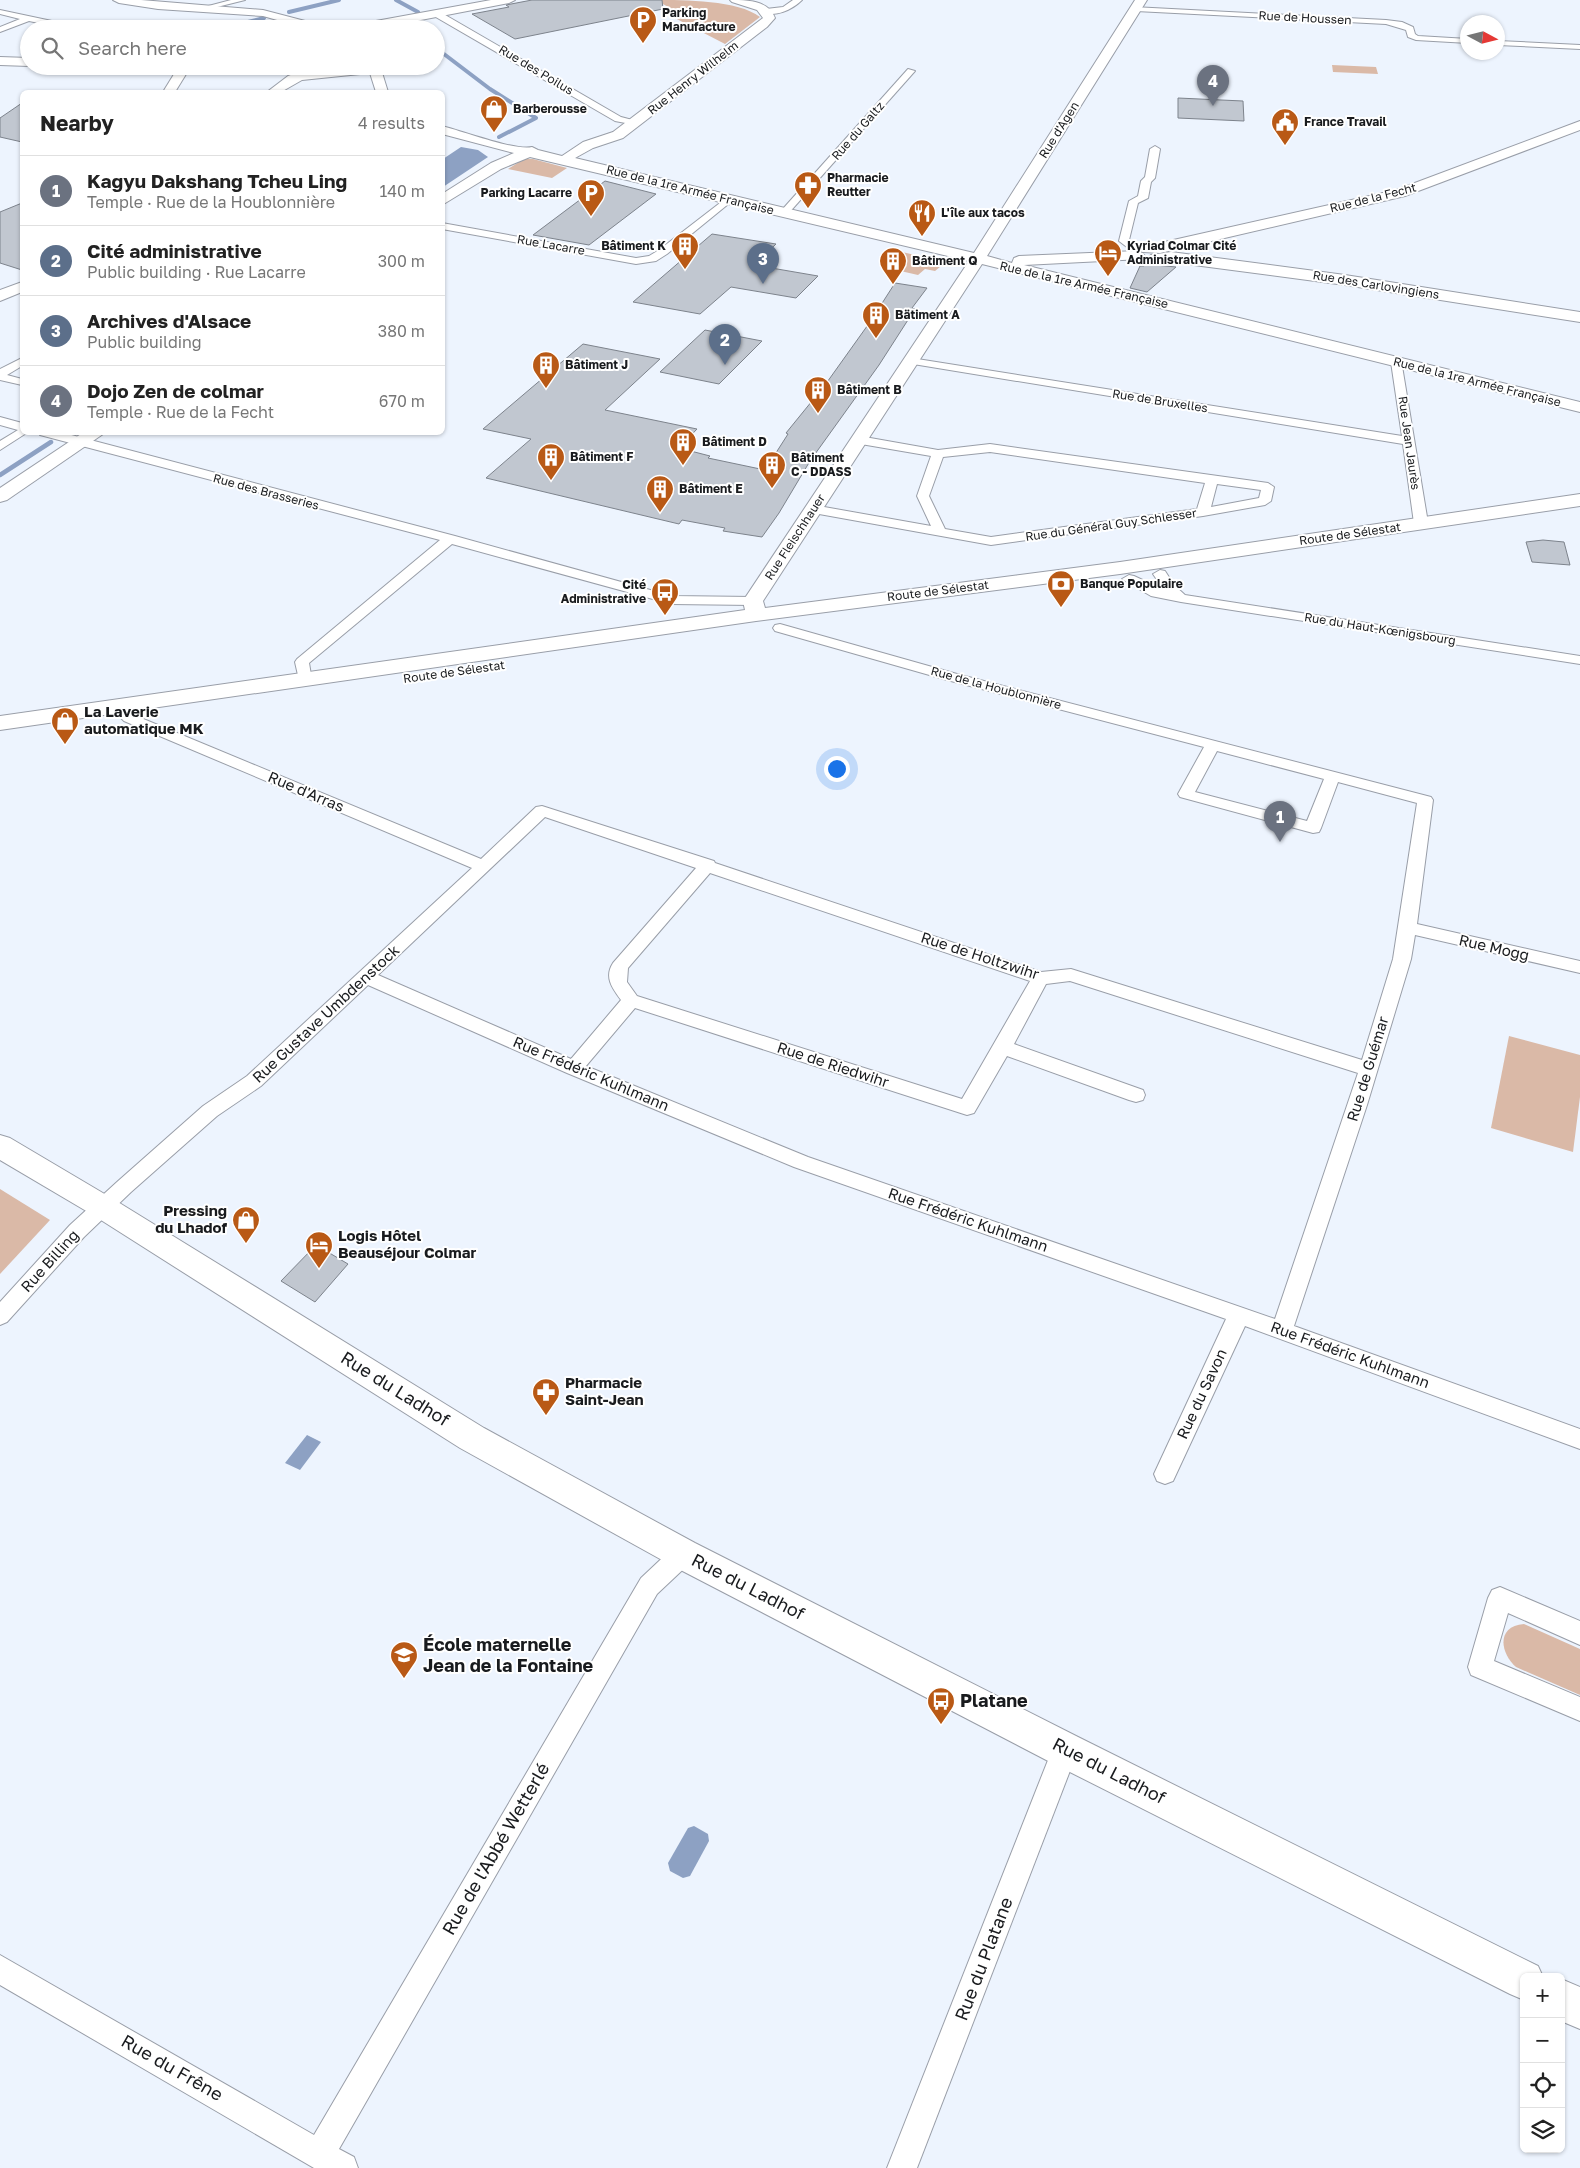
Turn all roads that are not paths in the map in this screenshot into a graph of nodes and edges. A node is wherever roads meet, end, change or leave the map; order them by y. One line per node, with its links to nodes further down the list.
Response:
1 (119, 0): 7 (main road)
2 (241, 0): 7 (street)
3 (509, 0): 10 (main road)
4 (736, 0): 8 (main road)
5 (798, 0): 8 (street)
6 (1138, 4): 18 (street, Rue de Houssen); 48 (main road, Rue d'Agen)
7 (202, 9): 14 (main road)
8 (766, 11): 30 (main road, Rue Henry Wilhelm)
9 (0, 12): 11 (street)
10 (437, 14): 15 (main road); 30 (street, Rue des Poilus)
11 (29, 18): 12 (street); 13 (street)
12 (24, 20)
13 (38, 20)
14 (286, 20)
15 (404, 20)
16 (20, 22): 17 (street)
17 (0, 30)
18 (1460, 41)
19 (1505, 43): 20 (street)
20 (1580, 47)
21 (0, 61): 22 (main road)
22 (20, 62)
23 (911, 71): 45 (street, Rue du Galtz)
24 (179, 75): 27 (main road)
25 (309, 75): 28 (main road)
26 (376, 75): 29 (main road)
27 (170, 90)
28 (276, 90)
29 (381, 90)
30 (636, 122): 34 (main road, Rue Henry Wilhelm)
31 (1580, 125): 47 (main road, Rue de la Fecht)
32 (445, 131): 33 (main road)
33 (470, 136): 36 (main road); 37 (main road)
34 (607, 139): 35 (main road, Rue Henry Wilhelm); 40 (main road, Rue Henry Wilhelm)
35 (569, 141)
36 (542, 142)
37 (499, 146): 39 (main road); 42 (main road)
38 (1155, 148): 47 (street)
39 (527, 152): 40 (main road); 41 (main road); 42 (main road)
40 (568, 157): 41 (main road)
41 (587, 165): 44 (main road, Rue de la 1re Armée Française)
42 (496, 166): 43 (main road)
43 (445, 199)
44 (729, 200): 45 (main road, Rue de la 1re Armée Française); 46 (street, Rue Lacarre)
45 (784, 213): 48 (main road, Rue de la 1re Armée Française)
46 (445, 227)
47 (1148, 253): 49 (main road, Rue de la Fecht); 52 (main road, Rue des Carlovingiens)
48 (977, 260): 49 (main road, Rue de la 1re Armée Française); 53 (main road, Rue Fleischhauer)
49 (1009, 267): 55 (main road, Rue de la 1re Armée Française)
50 (20, 288): 51 (main road)
51 (0, 296)
52 (1580, 317)
53 (911, 361): 64 (main road, Rue Fleischhauer); 65 (street, Rue de Bruxelles)
54 (20, 362): 56 (street)
55 (1397, 362): 58 (main road, Rue de la 1re Armée Française); 65 (street, Rue Jean Jaurès)
56 (2, 372): 57 (street)
57 (20, 381)
58 (1580, 407)
59 (0, 421): 60 (street)
60 (20, 426)
61 (20, 433): 66 (street)
62 (72, 435): 63 (street, Rue des Brasseries)
63 (90, 437): 69 (main road); 76 (street, Rue des Brasseries)
64 (859, 440): 67 (street); 71 (main road, Rue Fleischhauer)
65 (1409, 442): 74 (street, Rue Jean Jaurès)
66 (0, 446)
67 (938, 454): 68 (street); 75 (street)
68 (1212, 480): 72 (street, Rue du Général Guy Schlesser); 72 (street)
69 (0, 496)
70 (1580, 500): 74 (main road, Route de Sélestat)
71 (813, 509): 75 (street, Rue du Général Guy Schlesser); 80 (main road, Rue Fleischhauer)
72 (1203, 512): 75 (street, Rue du Général Guy Schlesser)
73 (1580, 515): 78 (main road, Route de Sélestat)
74 (1421, 523): 77 (main road, Route de Sélestat)
75 (940, 532)
76 (450, 539): 80 (street, Rue des Brasseries); 83 (street)
77 (1125, 573): 78 (main road, Route de Sélestat); 79 (street, Rue du Haut-Kœnigsbourg); 80 (main road, Route de Sélestat); 81 (main road, Route de Sélestat)
78 (1160, 574): 79 (street)
79 (1181, 598): 82 (street, Rue du Haut-Kœnigsbourg)
80 (754, 608): 81 (main road); 83 (main road, Route de Sélestat)
81 (780, 628): 84 (main road, Route de Sélestat); 87 (street, Rue de la Houblonnière)
82 (1580, 660)
83 (305, 681): 84 (main road, Route de Sélestat)
84 (127, 712): 85 (main road, Route de Sélestat); 86 (main road, Route de Sélestat); 92 (street, Rue d'Arras)
85 (0, 723)
86 (0, 736)
87 (1213, 744): 88 (street, Rue de la Houblonnière); 88 (street)
88 (1333, 776): 89 (street, Rue de la Houblonnière)
89 (1425, 800): 93 (street, Rue de Guémar)
90 (542, 811): 91 (street, Rue de Holtzwihr); 92 (street, Rue Gustave Umbdenstock)
91 (708, 865): 96 (street, Rue de Holtzwihr); 97 (street)
92 (483, 866): 95 (street, Rue Gustave Umbdenstock)
93 (1408, 928): 94 (street, Rue Mogg); 100 (street, Rue de Guémar)
94 (1580, 967)
95 (366, 977): 99 (street, Rue Frédéric Kuhlmann); 103 (street, Rue Gustave Umbdenstock)
96 (1040, 978): 98 (street, Rue de Riedwihr); 100 (street, Rue de Holtzwihr)
97 (631, 1000): 98 (street, Rue de Riedwihr); 99 (street)
98 (1003, 1047): 101 (street)
99 (574, 1068): 104 (street, Rue Frédéric Kuhlmann)
100 (1368, 1069): 106 (street, Rue de Guémar)
101 (1136, 1095)
102 (0, 1146): 103 (main road, Rue du Ladhof)
103 (102, 1207): 105 (street, Rue Billing); 109 (main road, Rue du Ladhof)
104 (1239, 1315): 106 (street, Rue Frédéric Kuhlmann); 108 (street, Rue du Savon)
105 (0, 1316)
106 (1282, 1330): 107 (street, Rue Frédéric Kuhlmann)
107 (1580, 1439)
108 (1165, 1474)
109 (683, 1554): 112 (main road, Rue du Ladhof); 117 (street, Rue de l'Abbé Wetterlé)
110 (1580, 1633): 111 (street)
111 (1580, 1709)
112 (1065, 1750): 114 (main road, Rue du Ladhof); 118 (street, Rue du Platane)
113 (0, 1969): 117 (street, Rue du Frêne)
114 (1520, 1978)
115 (1565, 2001): 116 (main road)
116 (1580, 2008)
117 (331, 2161)
118 (902, 2168)

